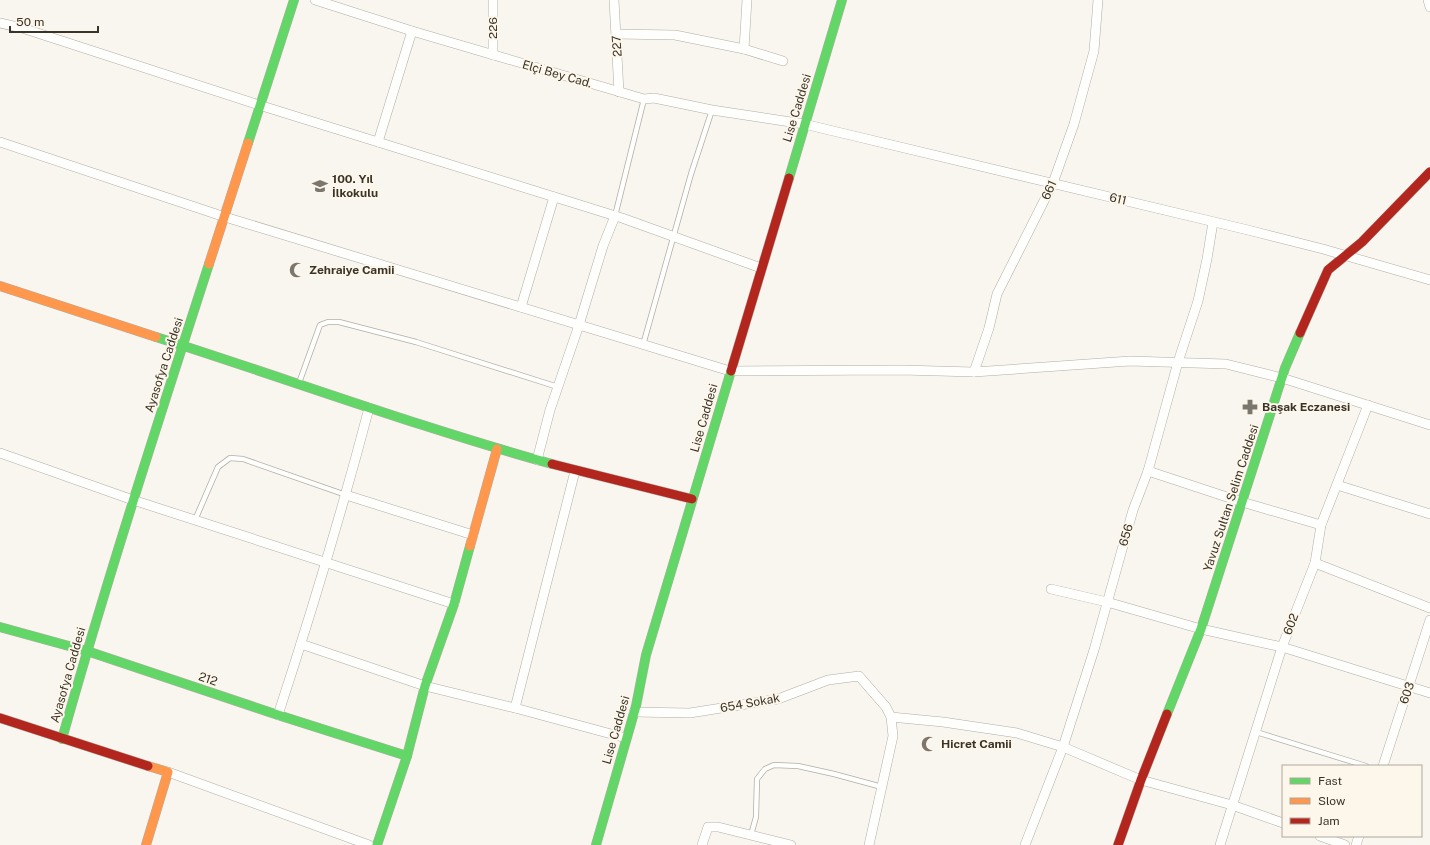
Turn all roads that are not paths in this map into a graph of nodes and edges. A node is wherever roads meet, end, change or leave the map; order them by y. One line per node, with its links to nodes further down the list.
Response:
1 (294, 0): 18 (street, Ayasofya Caddesi)
2 (315, 0): 11 (street, Elçi Bey Cad.)
3 (493, 0): 14 (street, 226)
4 (614, 0): 12 (street, 227)
5 (747, 0): 13 (street)
6 (842, 0): 20 (street, Lise Caddesi)
7 (1098, 0): 25 (street, 661)
8 (1428, 0): 9 (street)
9 (1430, 7)
10 (0, 23): 18 (street)
11 (412, 31): 14 (street, Elçi Bey Cad.); 22 (street)
12 (616, 34): 13 (street); 16 (street, 227)
13 (744, 49): 15 (street)
14 (493, 55): 16 (street, Elçi Bey Cad.)
15 (783, 61)
16 (619, 92): 17 (street, Elçi Bey Cad.)
17 (644, 98): 19 (street, Elçi Bey Cad.); 27 (lane)
18 (260, 105): 22 (street); 28 (street, Ayasofya Caddesi)
19 (712, 110): 20 (street, Elçi Bey Cad.); 30 (lane)
20 (804, 124): 25 (street, 611); 32 (street, Lise Caddesi)
21 (0, 142): 28 (street)
22 (378, 142): 26 (street)
23 (1430, 172): 24 (street, Yavuz Sultan Selim Caddesi)
24 (1427, 182): 31 (street, Yavuz Sultan Selim Caddesi)
25 (1053, 184): 29 (street, 611); 41 (street, 661)
26 (554, 197): 27 (street); 35 (street)
27 (615, 216): 30 (street); 36 (street)
28 (225, 217): 35 (street); 38 (street, Ayasofya Caddesi)
29 (1213, 222): 31 (street, 611); 39 (street, 656)
30 (674, 237): 32 (street); 37 (lane)
31 (1346, 256): 33 (street, 611); 42 (street, Yavuz Sultan Selim Caddesi)
32 (761, 268): 40 (street, Lise Caddesi)
33 (1430, 280)
34 (0, 286): 38 (street)
35 (521, 307): 36 (street)
36 (579, 325): 37 (street); 44 (street)
37 (643, 344): 40 (street)
38 (182, 345): 43 (street); 56 (street, Ayasofya Caddesi)
39 (1178, 362): 41 (street); 42 (street); 52 (street, 656)
40 (730, 371): 41 (street); 55 (street, Lise Caddesi)
41 (974, 372)
42 (1282, 378): 45 (street); 57 (street, Yavuz Sultan Selim Caddesi)
43 (298, 384): 44 (lane); 46 (street)
44 (558, 387): 50 (street)
45 (1368, 405): 47 (street); 53 (street, 602)
46 (369, 408): 48 (street); 54 (street)
47 (1430, 425)
48 (497, 449): 50 (street); 61 (street)
49 (0, 452): 56 (street)
50 (537, 460): 51 (street)
51 (575, 471): 55 (street); 77 (street)
52 (1148, 471): 57 (street); 65 (street, 656)
53 (1336, 485): 58 (street); 60 (street, 602)
54 (346, 495): 59 (lane); 61 (street); 62 (street)
55 (692, 499): 78 (street, Lise Caddesi)
56 (133, 500): 59 (street); 73 (street, Ayasofya Caddesi)
57 (1242, 502): 60 (street); 70 (street, Yavuz Sultan Selim Caddesi)
58 (1430, 514)
59 (195, 520): 62 (street)
60 (1321, 525): 63 (street, 602)
61 (473, 535): 66 (street)
62 (325, 562): 66 (street); 71 (street)
63 (1315, 563): 67 (street); 72 (street, 602)
64 (1051, 589): 65 (street)
65 (1107, 602): 70 (street); 85 (street, 656)
66 (454, 604): 74 (street)
67 (1430, 608)
68 (1430, 620): 75 (street, 603)
69 (0, 627): 73 (street, 212)
70 (1201, 629): 72 (street); 90 (street, Yavuz Sultan Selim Caddesi)
71 (301, 644): 74 (street); 79 (street)
72 (1282, 647): 75 (street); 82 (street, 602)
73 (87, 651): 79 (street, 212); 83 (street, Ayasofya Caddesi)
74 (424, 686): 77 (street); 86 (street)
75 (1409, 687): 76 (street); 88 (street, 603)
76 (1430, 693)
77 (515, 708): 84 (street)
78 (634, 712): 80 (street, 654 Sokak); 84 (street, Lise Caddesi)
79 (278, 716): 86 (street, 212)
80 (891, 717): 85 (street); 91 (street)
81 (0, 718): 83 (street)
82 (1256, 732): 87 (lane); 92 (street, 602)
83 (62, 738): 89 (street)
84 (626, 738): 99 (street, Lise Caddesi)
85 (1063, 747): 90 (street); 103 (street, 656)
86 (407, 756): 98 (street)
87 (1363, 765)
88 (1383, 765)
89 (168, 772): 96 (street); 97 (street)
90 (1141, 780): 92 (street); 104 (street, Yavuz Sultan Selim Caddesi)
91 (882, 787): 94 (lane); 102 (street)
92 (1232, 805): 93 (street); 105 (street, 602)
93 (1282, 823)
94 (751, 835): 100 (street); 101 (street)
95 (1323, 837): 106 (street)
96 (146, 845)
97 (369, 845)
98 (377, 845)
99 (596, 845)
100 (702, 845)
101 (790, 845)
102 (869, 845)
103 (1025, 845)
104 (1118, 845)
105 (1220, 845)
106 (1345, 845)

